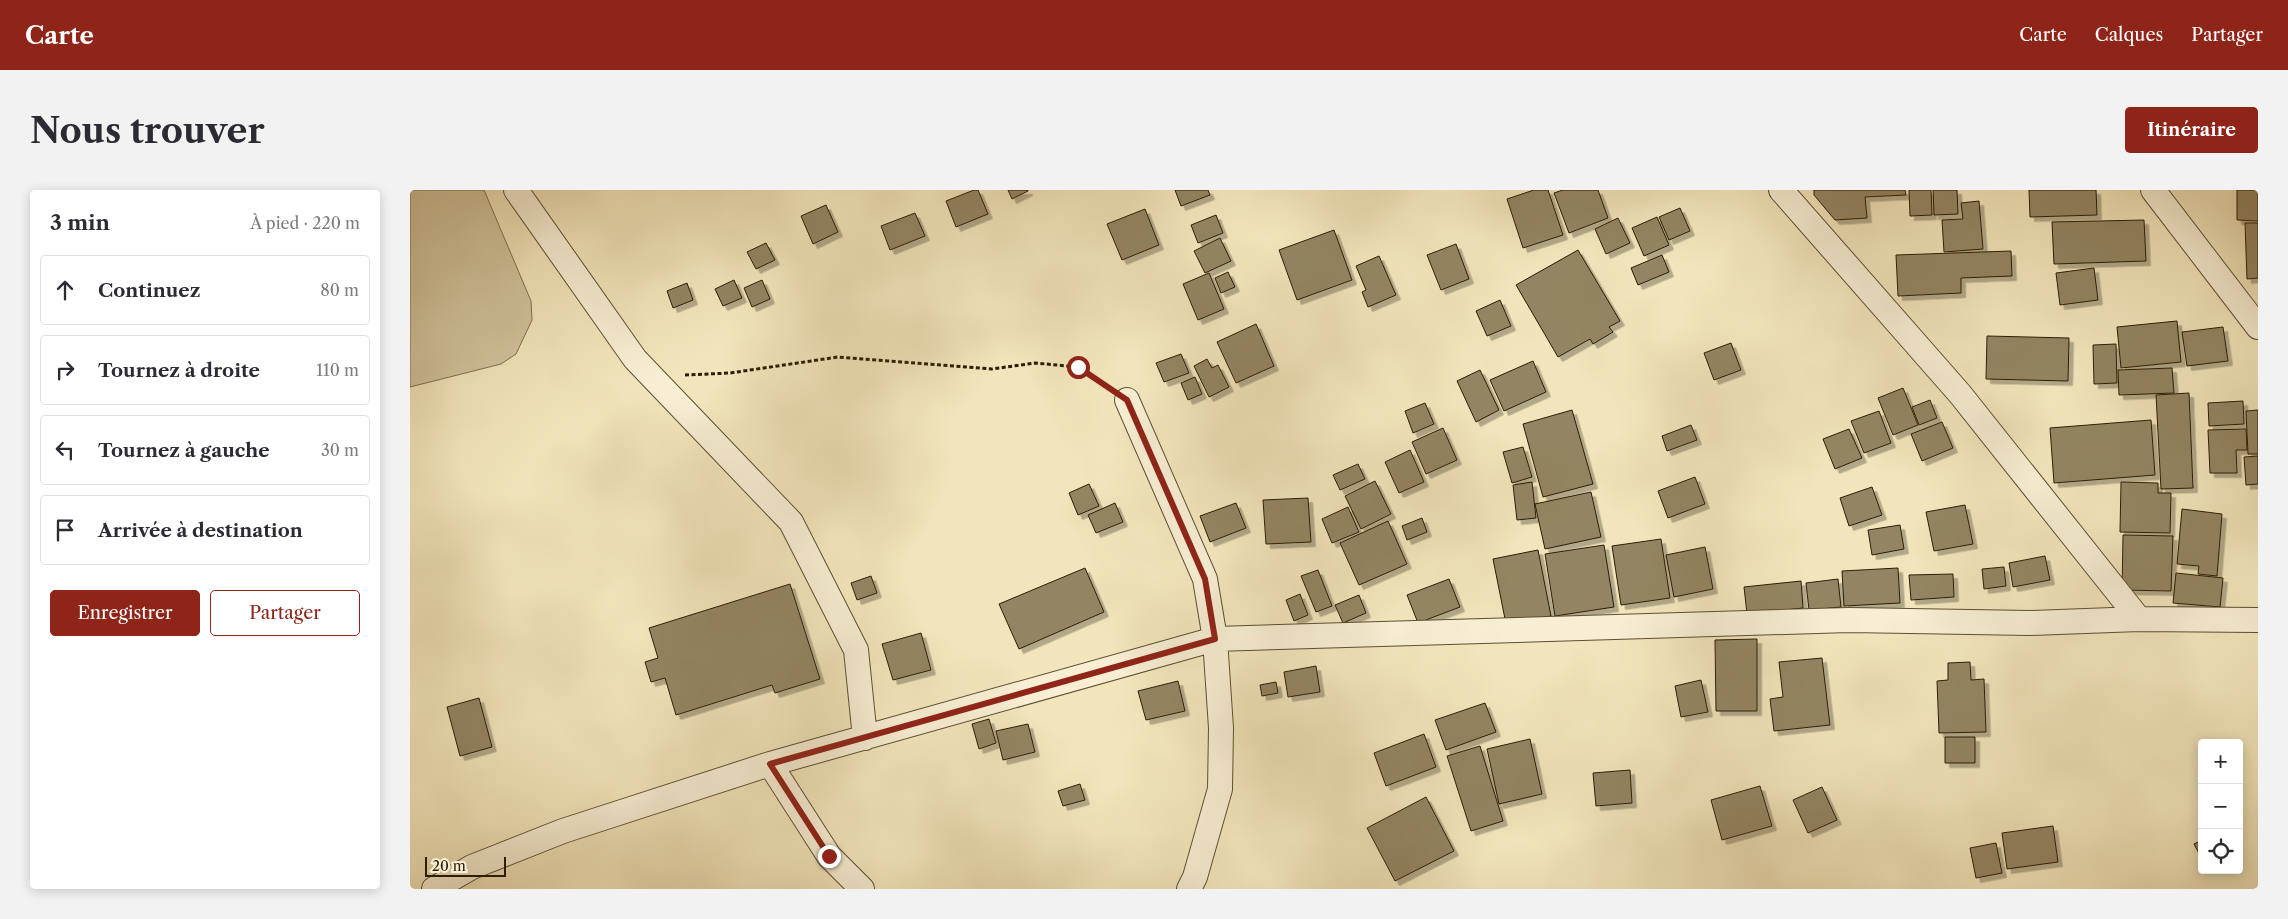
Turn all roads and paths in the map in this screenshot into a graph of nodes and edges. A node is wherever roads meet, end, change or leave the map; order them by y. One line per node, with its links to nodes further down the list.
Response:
1 (516, 190): 5 (street)
2 (1781, 190): 7 (street)
3 (2153, 190): 4 (street)
4 (2258, 326)
5 (650, 374): 6 (path); 10 (street)
6 (1127, 400): 9 (street)
7 (2139, 619): 8 (street); 9 (street)
8 (2258, 620)
9 (1215, 639): 10 (street); 14 (street)
10 (865, 738): 11 (street)
11 (770, 764): 12 (street); 13 (street)
12 (434, 889)
13 (862, 889)
14 (1189, 889)

